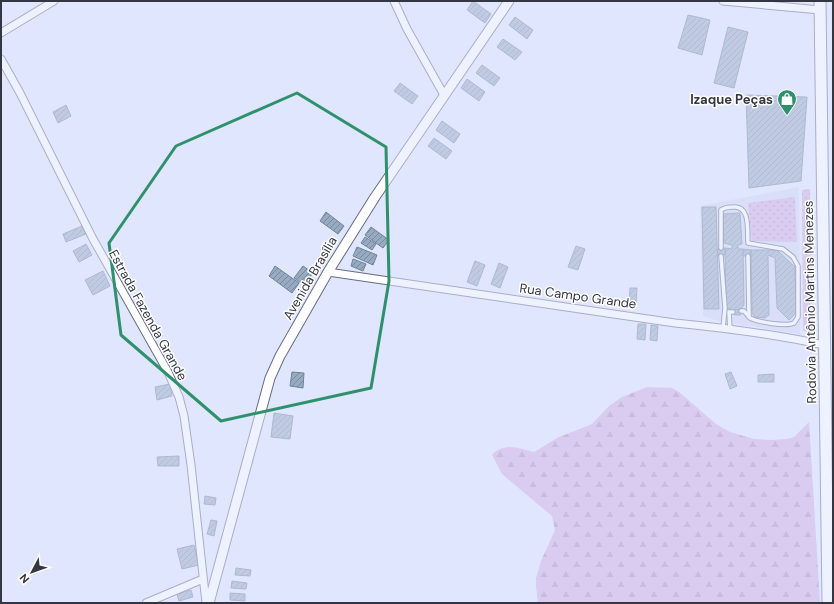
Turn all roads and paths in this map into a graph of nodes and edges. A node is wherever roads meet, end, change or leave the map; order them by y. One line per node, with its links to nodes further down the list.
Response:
1 (54, 1): 6 (street)
2 (394, 1): 8 (street)
3 (510, 1): 8 (main road, Avenida Brasília)
4 (723, 1): 5 (street)
5 (820, 5): 19 (main road, Rodovia Antônio Martins Menezes)
6 (1, 33)
7 (1, 59): 20 (street, Estrada Fazenda Grande)
8 (444, 95): 14 (main road, Avenida Brasília)
9 (748, 243): 10 (lane); 11 (lane); 17 (lane)
10 (721, 248)
11 (748, 249)
12 (721, 256): 18 (lane)
13 (748, 256): 17 (lane)
14 (328, 272): 18 (street, Rua Campo Grande); 23 (main road, Avenida Brasília)
15 (741, 311): 17 (lane)
16 (734, 312): 18 (lane)
17 (749, 317)
18 (726, 329): 19 (street, Rua Campo Grande)
19 (824, 345): 24 (main road, Rodovia Antônio Martins Menezes)
20 (203, 579): 21 (street); 22 (street, Estrada Fazenda Grande)
21 (146, 603)
22 (206, 603)
23 (209, 603)
24 (828, 603)

